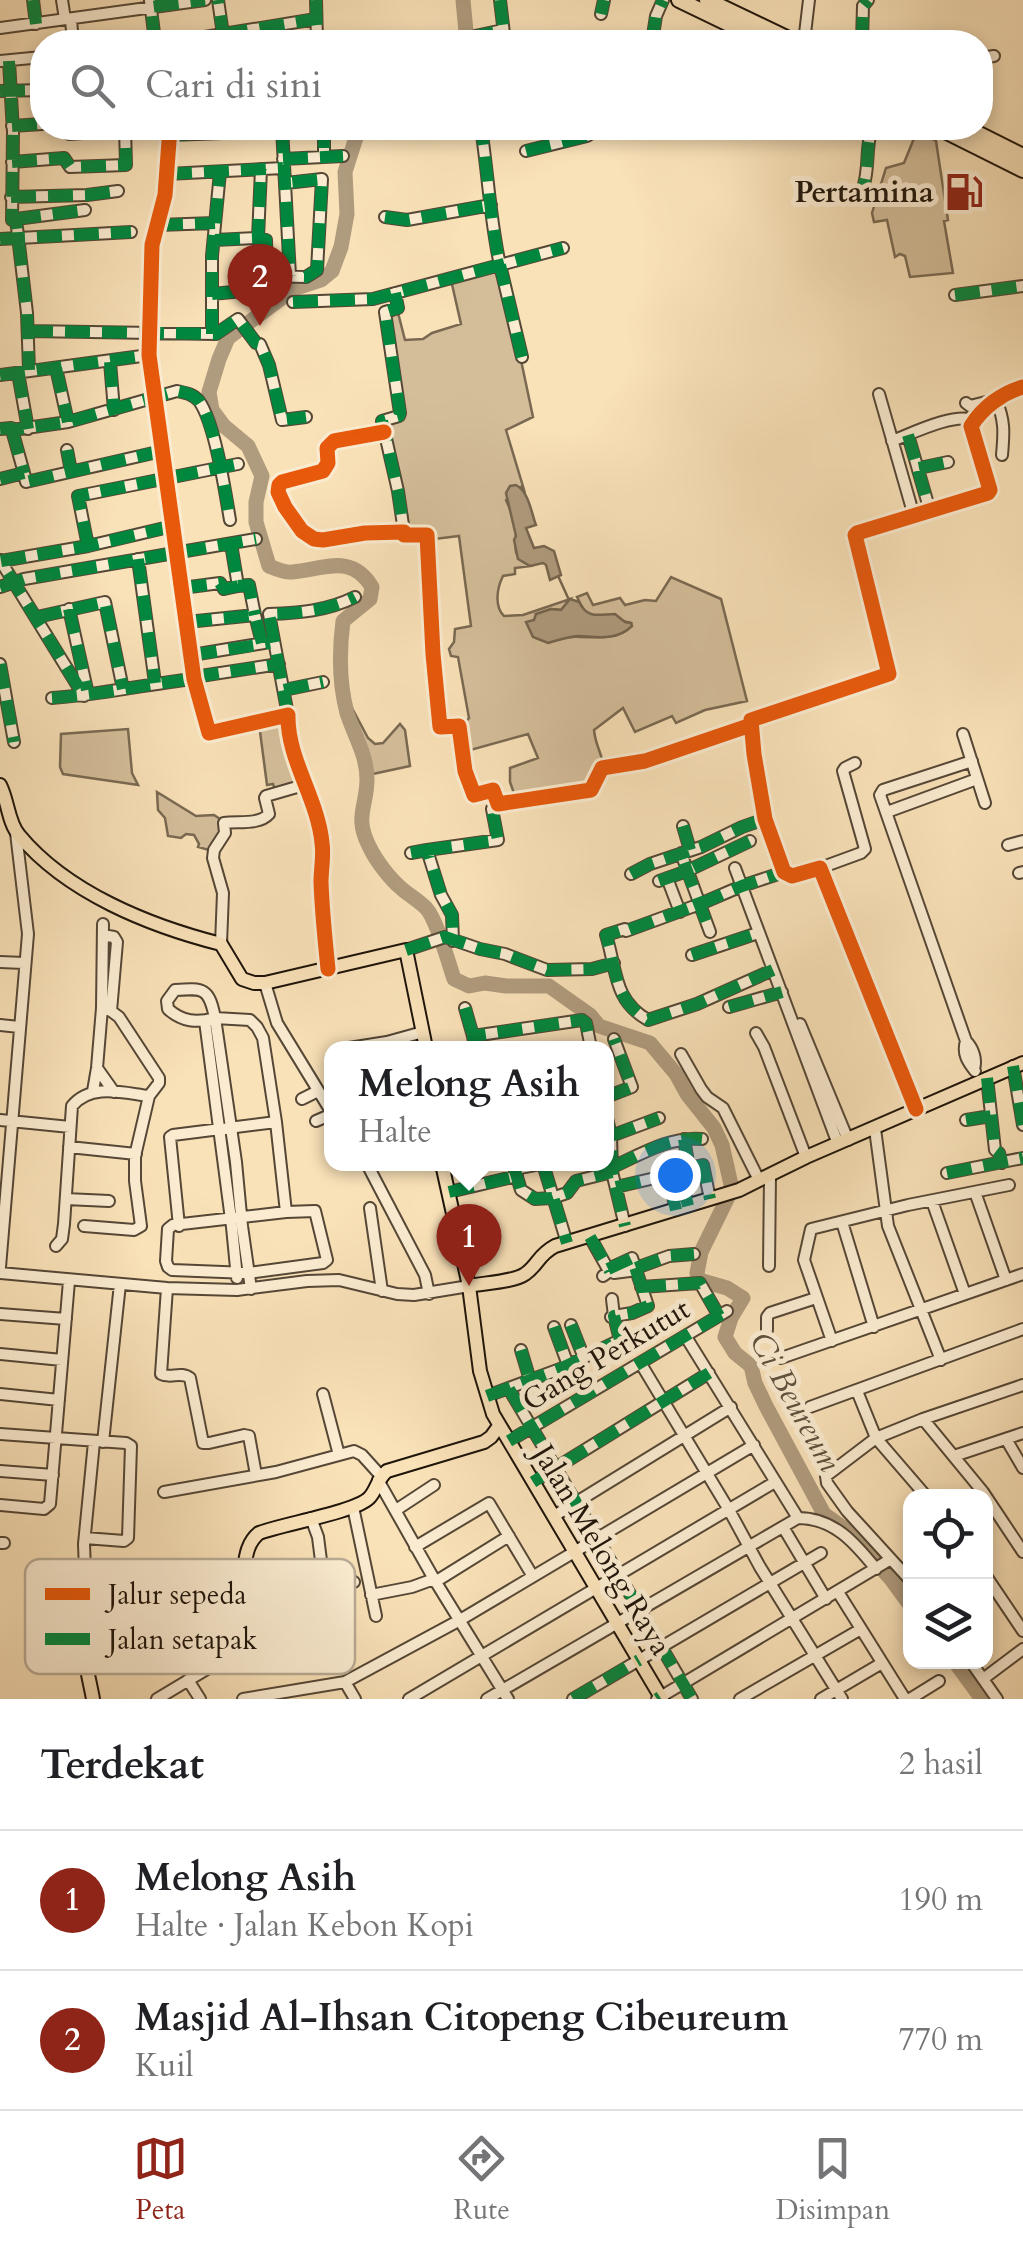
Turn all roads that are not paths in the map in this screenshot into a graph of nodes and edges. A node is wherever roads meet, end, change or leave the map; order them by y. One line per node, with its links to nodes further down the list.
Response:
1 (33, 0): 17 (street)
2 (62, 0): 15 (street)
3 (218, 0): 21 (street)
4 (326, 0): 11 (street)
5 (500, 0): 24 (street)
6 (604, 0): 14 (street)
7 (662, 0): 25 (street)
8 (809, 0): 28 (street)
9 (868, 0): 29 (street)
10 (197, 1): 13 (street)
11 (316, 1): 16 (street)
12 (702, 2): 26 (highway); 27 (highway)
13 (151, 3): 15 (street); 20 (street)
14 (601, 14)
15 (68, 19): 17 (street); 19 (street)
16 (316, 19): 22 (street); 23 (street)
17 (36, 24): 18 (street)
18 (0, 28)
19 (70, 30)
20 (150, 30)
21 (223, 30)
22 (249, 30)
23 (317, 30)
24 (503, 30)
25 (654, 30)
26 (747, 30)
27 (766, 30)
28 (805, 30)
29 (862, 30)
30 (30, 58): 31 (street)
31 (5, 61): 32 (street)
32 (5, 90): 34 (street)
33 (30, 126): 34 (street)
34 (12, 129): 35 (street); 49 (street)
35 (0, 134)
36 (125, 140): 49 (street)
37 (169, 140): 54 (street)
38 (282, 140): 50 (street)
39 (324, 140): 46 (street)
40 (483, 140): 59 (street)
41 (564, 140): 45 (street)
42 (868, 140): 57 (street)
43 (976, 140): 44 (highway)
44 (982, 142): 48 (highway); 52 (highway)
45 (526, 151)
46 (324, 156): 47 (street); 50 (street)
47 (343, 156)
48 (1023, 156)
49 (12, 162): 58 (street)
50 (283, 163): 51 (street); 55 (street)
51 (261, 169): 53 (street); 67 (street)
52 (1023, 170)
53 (220, 172): 54 (street); 63 (street)
54 (167, 174): 64 (street)
55 (286, 182): 73 (street); 73 (street)
56 (118, 191): 58 (street)
57 (849, 196)
58 (11, 197): 62 (street)
59 (491, 204): 61 (street); 71 (street)
60 (85, 210): 62 (street)
61 (386, 217)
62 (9, 221): 68 (street)
63 (215, 223): 64 (street); 69 (street)
64 (158, 225): 81 (street)
65 (131, 232): 68 (street)
66 (0, 238): 68 (street)
67 (258, 238): 69 (street); 72 (street)
68 (18, 239): 79 (street)
69 (215, 240): 76 (street)
70 (562, 248): 71 (street)
71 (500, 265): 75 (street); 83 (street)
72 (267, 276): 73 (street); 76 (street)
73 (290, 276)
74 (1023, 286): 77 (street)
75 (395, 293): 78 (street); 99 (street)
76 (212, 294): 80 (street)
77 (955, 295)
78 (293, 302)
79 (28, 331): 81 (street); 86 (street)
80 (212, 334): 81 (street); 94 (street)
81 (148, 335): 82 (street)
82 (149, 355): 84 (street); 90 (street)
83 (522, 357)
84 (110, 362): 85 (street); 93 (street)
85 (56, 368): 86 (street); 96 (street)
86 (24, 372): 87 (street); 97 (street)
87 (0, 374)
88 (1023, 387): 91 (street)
89 (880, 394): 101 (street)
90 (155, 399): 93 (street); 103 (street); 107 (street)
91 (994, 402): 92 (street); 95 (street); 104 (street)
92 (966, 403)
93 (114, 410): 96 (street)
94 (306, 417)
95 (975, 418): 100 (street); 113 (street)
96 (68, 422): 97 (street)
97 (28, 428): 98 (street)
98 (6, 429): 111 (street)
99 (384, 432): 117 (street); 117 (street)
100 (908, 434): 101 (street); 108 (street)
101 (892, 441): 114 (street)
102 (67, 450): 109 (street)
103 (162, 452): 109 (street); 112 (street)
104 (1002, 455)
105 (948, 462): 108 (street)
106 (238, 464): 107 (street)
107 (219, 468): 112 (street); 115 (street)
108 (920, 468): 113 (street)
109 (71, 471): 111 (street)
110 (0, 478): 111 (street)
111 (25, 478)
112 (167, 478): 116 (street); 120 (street)
113 (930, 510): 114 (street)
114 (914, 516): 146 (street)
115 (230, 520)
116 (173, 526): 120 (street); 121 (street)
117 (404, 532): 157 (street)
118 (256, 539): 119 (street)
119 (230, 544): 121 (street); 125 (street)
120 (88, 546): 123 (street)
121 (176, 552): 122 (street); 127 (street)
122 (138, 558): 124 (street); 140 (street)
123 (1, 563): 124 (street)
124 (14, 582): 126 (street); 131 (street)
125 (238, 586): 127 (street); 130 (street)
126 (0, 588)
127 (182, 588): 132 (street)
128 (355, 597): 133 (street)
129 (69, 609): 131 (street); 141 (street); 143 (street)
130 (255, 615): 132 (street); 134 (street)
131 (37, 616): 143 (street)
132 (187, 622): 135 (street)
133 (276, 642): 134 (street); 137 (street)
134 (262, 643): 135 (street)
135 (192, 655): 138 (street)
136 (0, 664): 148 (street)
137 (280, 664): 138 (street); 142 (street)
138 (194, 678): 140 (street); 145 (street)
139 (323, 682): 142 (street)
140 (155, 683): 141 (street)
141 (123, 689): 143 (street)
142 (284, 690): 145 (street)
143 (86, 696): 144 (street)
144 (52, 698)
145 (288, 714): 155 (street)
146 (751, 725): 157 (street); 159 (street)
147 (962, 734): 149 (street)
148 (14, 742)
149 (972, 760): 151 (street); 152 (street)
150 (855, 764): 169 (street)
151 (954, 768): 153 (street); 158 (street)
152 (977, 779): 153 (street); 156 (street)
153 (960, 784): 158 (street)
154 (0, 785): 161 (main road)
155 (304, 785): 180 (street); 186 (street)
156 (985, 803)
157 (498, 804): 165 (street)
158 (887, 812): 209 (street)
159 (765, 819): 166 (street); 171 (street)
160 (683, 826): 166 (street)
161 (16, 832): 180 (main road); 184 (street)
162 (750, 841): 170 (street)
163 (1023, 841): 164 (street)
164 (1008, 845)
165 (427, 850): 167 (street); 179 (street)
166 (686, 852): 170 (street); 172 (street)
167 (411, 853)
168 (735, 868): 173 (street)
169 (820, 868): 171 (street); 217 (street)
170 (687, 871): 174 (street); 175 (street)
171 (784, 872): 173 (street)
172 (630, 874)
173 (742, 886): 174 (street); 178 (street)
174 (700, 904): 175 (street); 177 (street)
175 (680, 912): 185 (street)
176 (103, 929): 192 (street)
177 (710, 932)
178 (763, 936): 182 (street); 187 (street); 233 (street)
179 (445, 939): 181 (street); 185 (street)
180 (221, 944): 188 (main road)
181 (406, 950): 186 (main road); 196 (main road)
182 (692, 954)
183 (0, 962): 184 (street)
184 (24, 963): 195 (street)
185 (614, 964): 187 (street)
186 (328, 968): 188 (main road)
187 (773, 970): 189 (street)
188 (264, 982): 210 (street)
189 (782, 992): 191 (street); 233 (street)
190 (465, 1008): 201 (street)
191 (729, 1008)
192 (106, 1009): 206 (street); 214 (street)
193 (210, 1019): 224 (street); 226 (street); 227 (street)
194 (0, 1026): 195 (street)
195 (18, 1027): 208 (street)
196 (423, 1032): 199 (street); 200 (main road)
197 (756, 1033): 236 (street)
198 (614, 1039): 213 (street)
199 (399, 1041)
200 (425, 1041)
201 (474, 1041)
202 (478, 1041): 203 (street)
203 (590, 1041)
204 (681, 1054): 249 (street)
205 (1018, 1064): 209 (main road); 225 (street)
206 (97, 1068): 211 (street); 212 (street)
207 (0, 1074): 208 (street)
208 (15, 1076): 223 (street)
209 (980, 1076): 217 (main road); 219 (street)
210 (318, 1091): 215 (street); 216 (street)
211 (93, 1092): 212 (street); 229 (street)
212 (114, 1092): 214 (street)
213 (614, 1095)
214 (149, 1096): 235 (street)
215 (302, 1099)
216 (324, 1100)
217 (916, 1109): 228 (main road)
218 (324, 1116): 221 (street)
219 (991, 1116): 222 (street); 238 (street)
220 (659, 1118): 230 (street)
221 (316, 1120)
222 (966, 1120)
223 (7, 1122): 229 (street); 248 (street)
224 (276, 1122): 226 (street); 262 (street)
225 (1023, 1125)
226 (232, 1127): 227 (street); 264 (street)
227 (218, 1128): 264 (street); 267 (street)
228 (876, 1128): 233 (main road); 263 (street)
229 (70, 1130): 234 (street)
230 (614, 1135)
231 (684, 1139): 232 (street); 239 (street); 255 (street)
232 (702, 1140)
233 (843, 1142): 236 (main road)
234 (69, 1147): 235 (street); 257 (street)
235 (136, 1154): 266 (street)
236 (806, 1157): 249 (main road)
237 (1023, 1158): 238 (street)
238 (1002, 1163): 247 (street)
239 (614, 1169)
240 (371, 1171): 289 (street)
241 (444, 1171): 253 (main road, Jalan Melong Raya)
242 (512, 1171): 253 (street)
243 (515, 1171): 256 (street)
244 (544, 1171): 256 (street)
245 (607, 1171): 256 (street)
246 (613, 1171): 252 (street)
247 (948, 1173)
248 (3, 1175): 276 (street)
249 (765, 1178): 255 (main road); 274 (street)
250 (683, 1184): 261 (street)
251 (1008, 1186): 254 (street)
252 (616, 1187): 261 (street); 268 (street)
253 (449, 1192): 283 (main road, Jalan Melong Raya)
254 (975, 1192): 258 (street); 280 (street)
255 (716, 1197): 261 (main road)
256 (552, 1198): 270 (street)
257 (66, 1199): 259 (street); 271 (street)
258 (932, 1201): 263 (street); 290 (street)
259 (109, 1202)
260 (370, 1208): 288 (street)
261 (682, 1208): 268 (main road)
262 (286, 1212): 264 (street); 277 (street)
263 (887, 1212): 265 (street); 293 (street)
264 (237, 1222): 267 (street); 277 (street)
265 (842, 1222): 291 (street); 299 (street)
266 (84, 1226)
267 (179, 1226): 277 (street)
268 (625, 1226): 269 (main road)
269 (590, 1236): 270 (main road); 275 (street)
270 (567, 1243): 283 (main road)
271 (56, 1246)
272 (694, 1254): 273 (street)
273 (658, 1260): 275 (street); 282 (street)
274 (769, 1266)
275 (636, 1269): 284 (street)
276 (0, 1270): 279 (street)
277 (242, 1273): 286 (street); 287 (street)
278 (1023, 1274): 280 (street)
279 (70, 1280): 281 (street); 296 (street)
280 (1006, 1280): 290 (street)
281 (120, 1284): 285 (street); 336 (street)
282 (663, 1285): 284 (street); 303 (street, Gang Perkutut)
283 (468, 1286): 289 (street); 321 (main road, Jalan Melong Raya)
284 (641, 1287): 295 (street)
285 (167, 1288): 287 (street); 345 (street)
286 (251, 1288): 287 (street); 288 (street)
287 (237, 1290)
288 (382, 1291): 289 (street)
289 (428, 1294)
290 (964, 1294): 293 (street)
291 (816, 1298): 300 (street); 305 (street)
292 (612, 1299): 295 (street)
293 (922, 1311): 299 (street); 311 (street)
294 (0, 1314): 296 (street)
295 (612, 1317): 304 (street)
296 (66, 1319): 310 (street)
297 (572, 1325): 308 (street)
298 (554, 1326): 313 (street)
299 (874, 1327): 305 (street)
300 (767, 1330)
301 (1022, 1332): 311 (street)
302 (635, 1336): 304 (street)
303 (686, 1336): 312 (street, Gang Perkutut); 314 (street)
304 (620, 1340): 308 (street)
305 (832, 1341): 309 (street)
306 (521, 1350): 315 (street)
307 (0, 1354): 310 (street)
308 (584, 1358): 313 (street)
309 (781, 1358)
310 (62, 1360): 322 (street)
311 (940, 1360): 318 (street)
312 (641, 1364): 323 (street); 328 (street, Gang Perkutut)
313 (568, 1365): 315 (street)
314 (709, 1373): 323 (street); 324 (street)
315 (530, 1380): 317 (street)
316 (1023, 1385): 326 (street)
317 (509, 1388): 321 (street); 328 (street)
318 (857, 1391): 325 (street); 332 (street)
319 (0, 1394): 322 (street)
320 (323, 1394): 338 (street)
321 (488, 1396): 327 (main road, Jalan Melong Raya)
322 (59, 1400): 333 (street)
323 (663, 1401): 331 (street); 341 (street)
324 (731, 1407): 331 (street); 337 (street)
325 (810, 1407)
326 (922, 1419): 332 (street); 339 (street)
327 (499, 1426): 335 (main road, Jalan Melong Raya); 346 (main road, Jalan Melong Raya)
328 (532, 1428): 335 (street, Gang Perkutut); 341 (street)
329 (1023, 1433): 334 (street)
330 (0, 1434): 333 (street)
331 (684, 1436): 343 (street); 352 (street)
332 (876, 1438): 350 (street); 374 (street)
333 (55, 1439): 336 (street); 344 (street)
334 (1006, 1440): 339 (street); 340 (street)
335 (509, 1441): 347 (main road, Jalan Melong Raya)
336 (99, 1442): 364 (street); 364 (street)
337 (754, 1445): 343 (street); 348 (street)
338 (339, 1455): 345 (street); 346 (street)
339 (954, 1456): 357 (street)
340 (1023, 1468)
341 (554, 1469): 347 (street); 352 (street)
342 (0, 1471): 344 (street)
343 (706, 1473): 356 (street); 365 (street)
344 (53, 1474): 353 (street)
345 (256, 1474): 351 (street)
346 (379, 1478): 354 (main road, Jalan Melong Raya); 355 (street)
347 (533, 1482): 359 (main road, Jalan Melong Raya)
348 (774, 1482): 356 (street); 361 (street)
349 (434, 1485): 355 (street)
350 (920, 1489)
351 (164, 1492)
352 (576, 1502): 359 (street); 365 (street)
353 (0, 1505)
354 (352, 1507): 360 (main road); 385 (street)
355 (396, 1510): 366 (street)
356 (729, 1510): 367 (street); 379 (street)
357 (996, 1510): 358 (street); 369 (street)
358 (993, 1512)
359 (554, 1516): 368 (main road, Jalan Melong Raya)
360 (311, 1518): 372 (main road); 373 (street)
361 (798, 1518): 362 (street); 376 (street)
362 (783, 1527): 367 (street); 375 (street)
363 (509, 1536): 366 (street); 378 (street); 381 (street)
364 (84, 1538): 371 (street)
365 (598, 1538): 368 (street); 379 (street)
366 (415, 1546): 381 (street)
367 (748, 1546): 382 (street); 387 (street)
368 (576, 1551): 378 (street); 383 (main road, Jalan Melong Raya)
369 (1023, 1551)
370 (821, 1553): 375 (street)
371 (85, 1559)
372 (246, 1559)
373 (321, 1559)
374 (889, 1560): 376 (street); 377 (street)
375 (804, 1562): 382 (street); 386 (street)
376 (877, 1568): 384 (street)
377 (903, 1570)
378 (532, 1575): 390 (street)
379 (618, 1577): 383 (street); 387 (street)
380 (988, 1579): 393 (street)
381 (434, 1580): 385 (street); 390 (street)
382 (770, 1582): 389 (street); 394 (street)
383 (596, 1587): 391 (main road, Jalan Melong Raya); 397 (street)
384 (838, 1592): 386 (street); 392 (street)
385 (371, 1595): 388 (street)
386 (826, 1599): 389 (street)
387 (639, 1612): 391 (street); 394 (street)
388 (376, 1616)
389 (793, 1618): 396 (street); 407 (street)
390 (460, 1620): 397 (street); 406 (street)
391 (617, 1624): 398 (main road, Jalan Melong Raya); 408 (street)
392 (861, 1630): 396 (street); 399 (street)
393 (1023, 1630)
394 (660, 1648): 398 (street); 407 (street)
395 (1023, 1649): 403 (street)
396 (816, 1654): 409 (street); 421 (street)
397 (482, 1655): 408 (street); 417 (street)
398 (639, 1660): 411 (main road, Jalan Melong Raya); 419 (street)
399 (882, 1663): 409 (street); 423 (street)
400 (975, 1669): 403 (street)
401 (89, 1674): 412 (main road)
402 (197, 1674): 404 (street)
403 (983, 1679): 424 (street)
404 (188, 1680): 413 (street); 414 (street)
405 (939, 1680): 423 (street)
406 (345, 1682): 410 (street); 416 (street)
407 (682, 1684): 411 (street); 420 (street)
408 (505, 1694): 418 (street)
409 (839, 1694): 422 (street)
410 (257, 1698): 415 (street)
411 (660, 1698)
412 (92, 1699)
413 (157, 1699)
414 (200, 1699)
415 (243, 1699)
416 (355, 1699)
417 (408, 1699)
418 (487, 1699)
419 (573, 1699)
420 (692, 1699)
421 (740, 1699)
422 (821, 1699)
423 (907, 1699)
424 (996, 1699)

